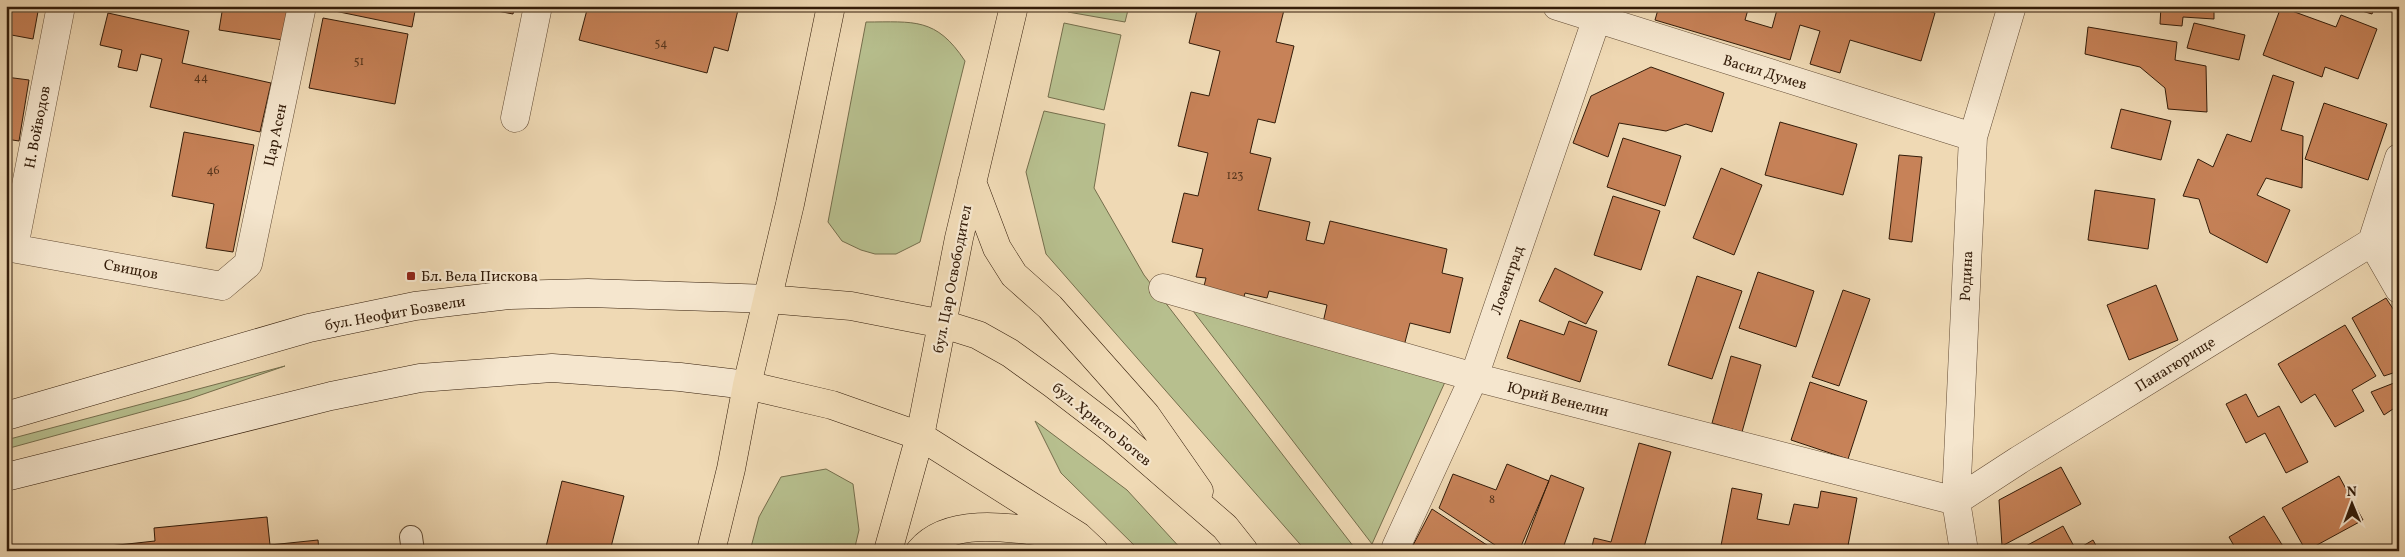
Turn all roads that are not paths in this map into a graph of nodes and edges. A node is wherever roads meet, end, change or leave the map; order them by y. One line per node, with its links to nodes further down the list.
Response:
1 (61, 6): 15 (street, Н. Войводов)
2 (302, 6): 16 (street, Цар Асен)
3 (538, 6): 9 (street)
4 (831, 6): 19 (main road)
5 (1014, 6): 12 (main road, бул. Цар Освободител)
6 (1558, 6): 8 (street, Васил Думев)
7 (2012, 6): 10 (street, Родина)
8 (1599, 13): 10 (street, Васил Думев); 21 (street, Лозенград)
9 (515, 118)
10 (1973, 137): 26 (street, Родина)
11 (2399, 158): 14 (street)
12 (972, 182): 20 (main road, бул. Цар Освободител); 27 (main road)
13 (2399, 236): 14 (street, Панагюрище)
14 (2372, 242): 18 (street); 26 (street, Панагюрище)
15 (10, 247): 16 (street, Свищов)
16 (248, 264)
17 (1163, 288): 21 (street, Юрий Венелин)
18 (2399, 289)
19 (768, 298): 20 (main road, бул. Неофит Бозвели); 22 (main road); 23 (street, бул. Неофит Бозвели)
20 (943, 324): 24 (main road, бул. Цар Освободител); 27 (main road, бул. Христо Ботев)
21 (1474, 377): 26 (street, Юрий Венелин); 29 (street, Лозенград)
22 (747, 384): 24 (main road); 25 (street); 30 (main road)
23 (6, 416)
24 (920, 436): 28 (main road); 31 (main road, бул. Цар Освободител)
25 (6, 477)
26 (1956, 501): 34 (street, Родина)
27 (1225, 527): 33 (main road, бул. Христо Ботев)
28 (1086, 544): 32 (main road)
29 (1396, 547)
30 (711, 551)
31 (888, 551)
32 (920, 551)
33 (1244, 551)
34 (1964, 551)

